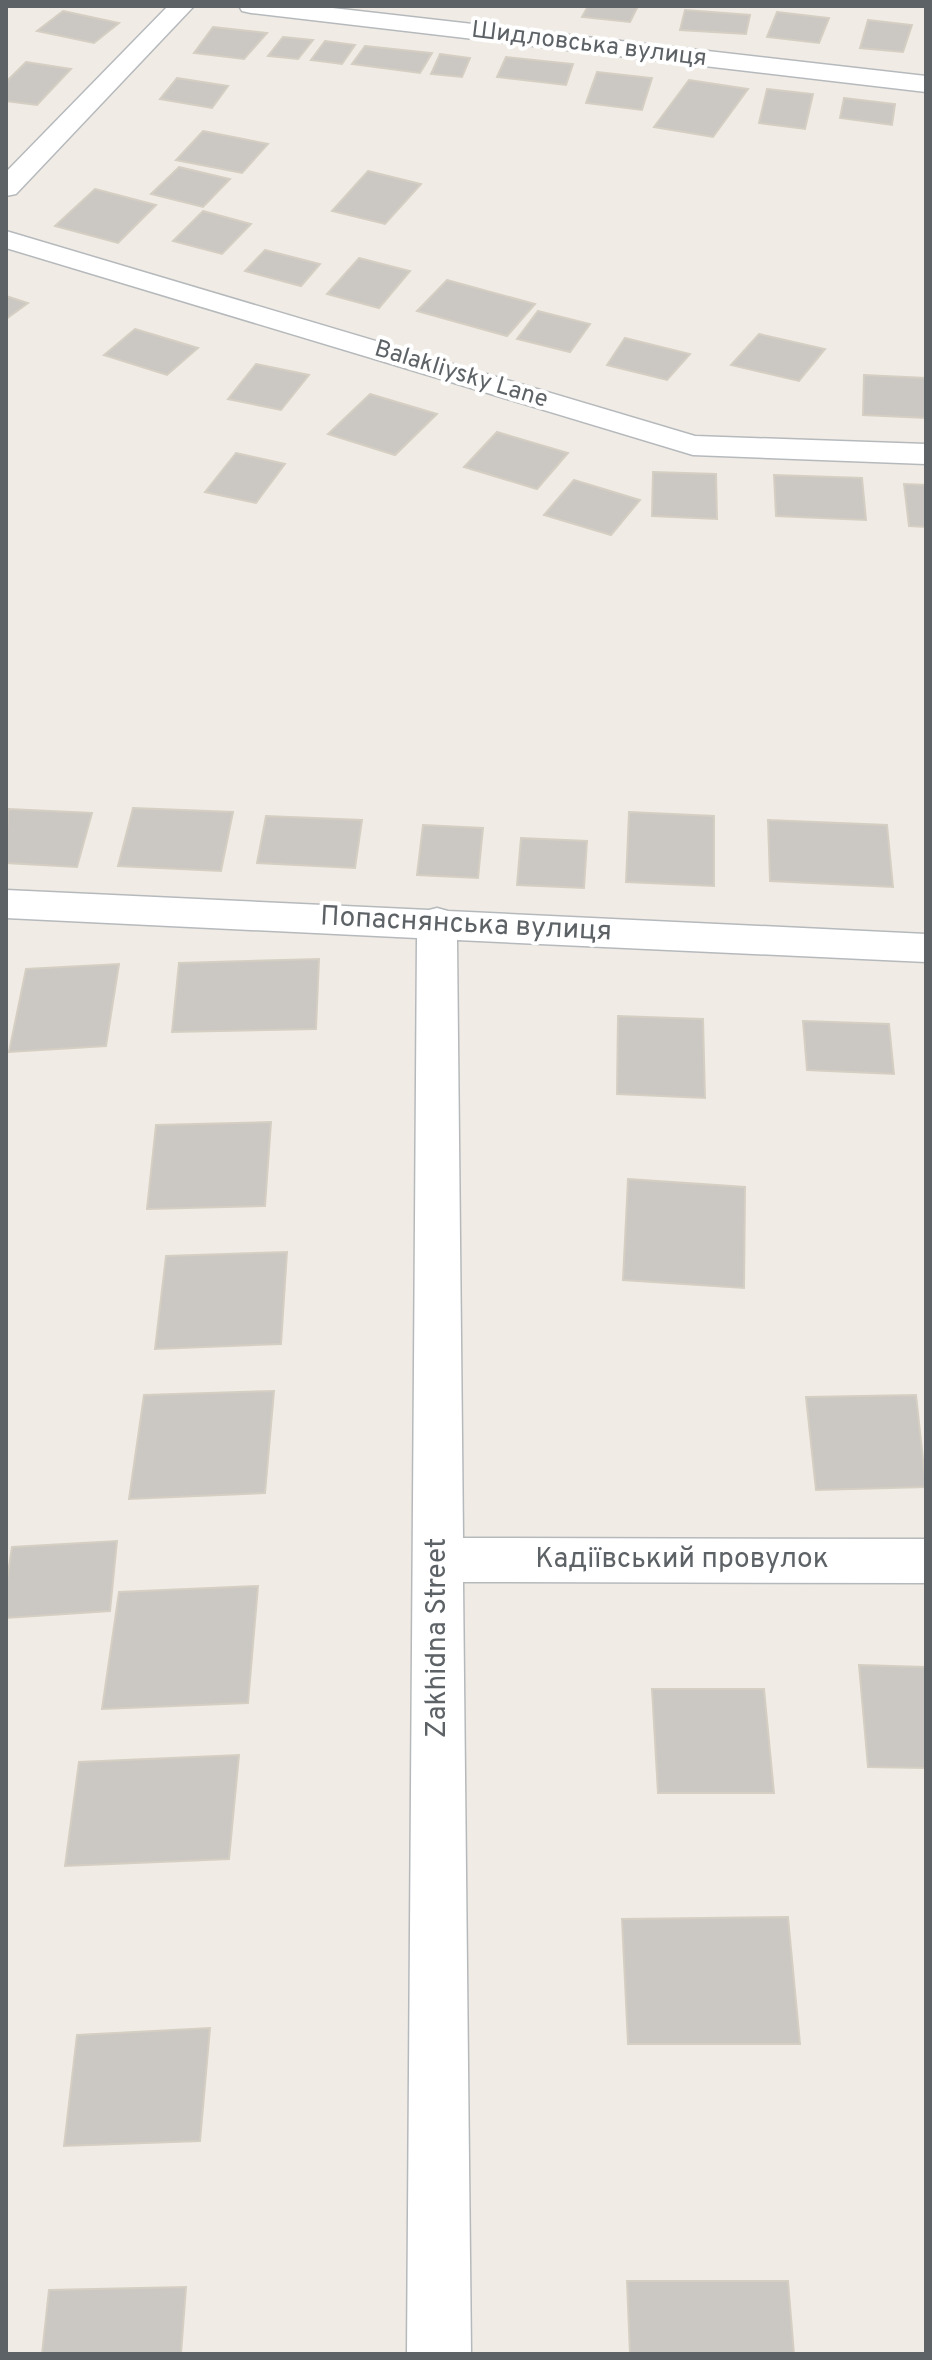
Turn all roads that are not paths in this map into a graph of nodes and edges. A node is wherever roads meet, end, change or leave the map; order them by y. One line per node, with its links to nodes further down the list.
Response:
1 (182, 6): 4 (street)
2 (251, 6): 3 (street, Шидловська вулиця)
3 (926, 84)
4 (6, 188)
5 (6, 239): 6 (street, Balakliysky Lane)
6 (926, 454)
7 (6, 904): 8 (street, Попаснянська вулиця)
8 (437, 922): 9 (street, Попаснянська вулиця); 10 (street, Zakhidna Street)
9 (926, 948)
10 (438, 1560): 11 (street, Кадіївський провулок); 12 (street, Zakhidna Street)
11 (926, 1561)
12 (439, 2354)

